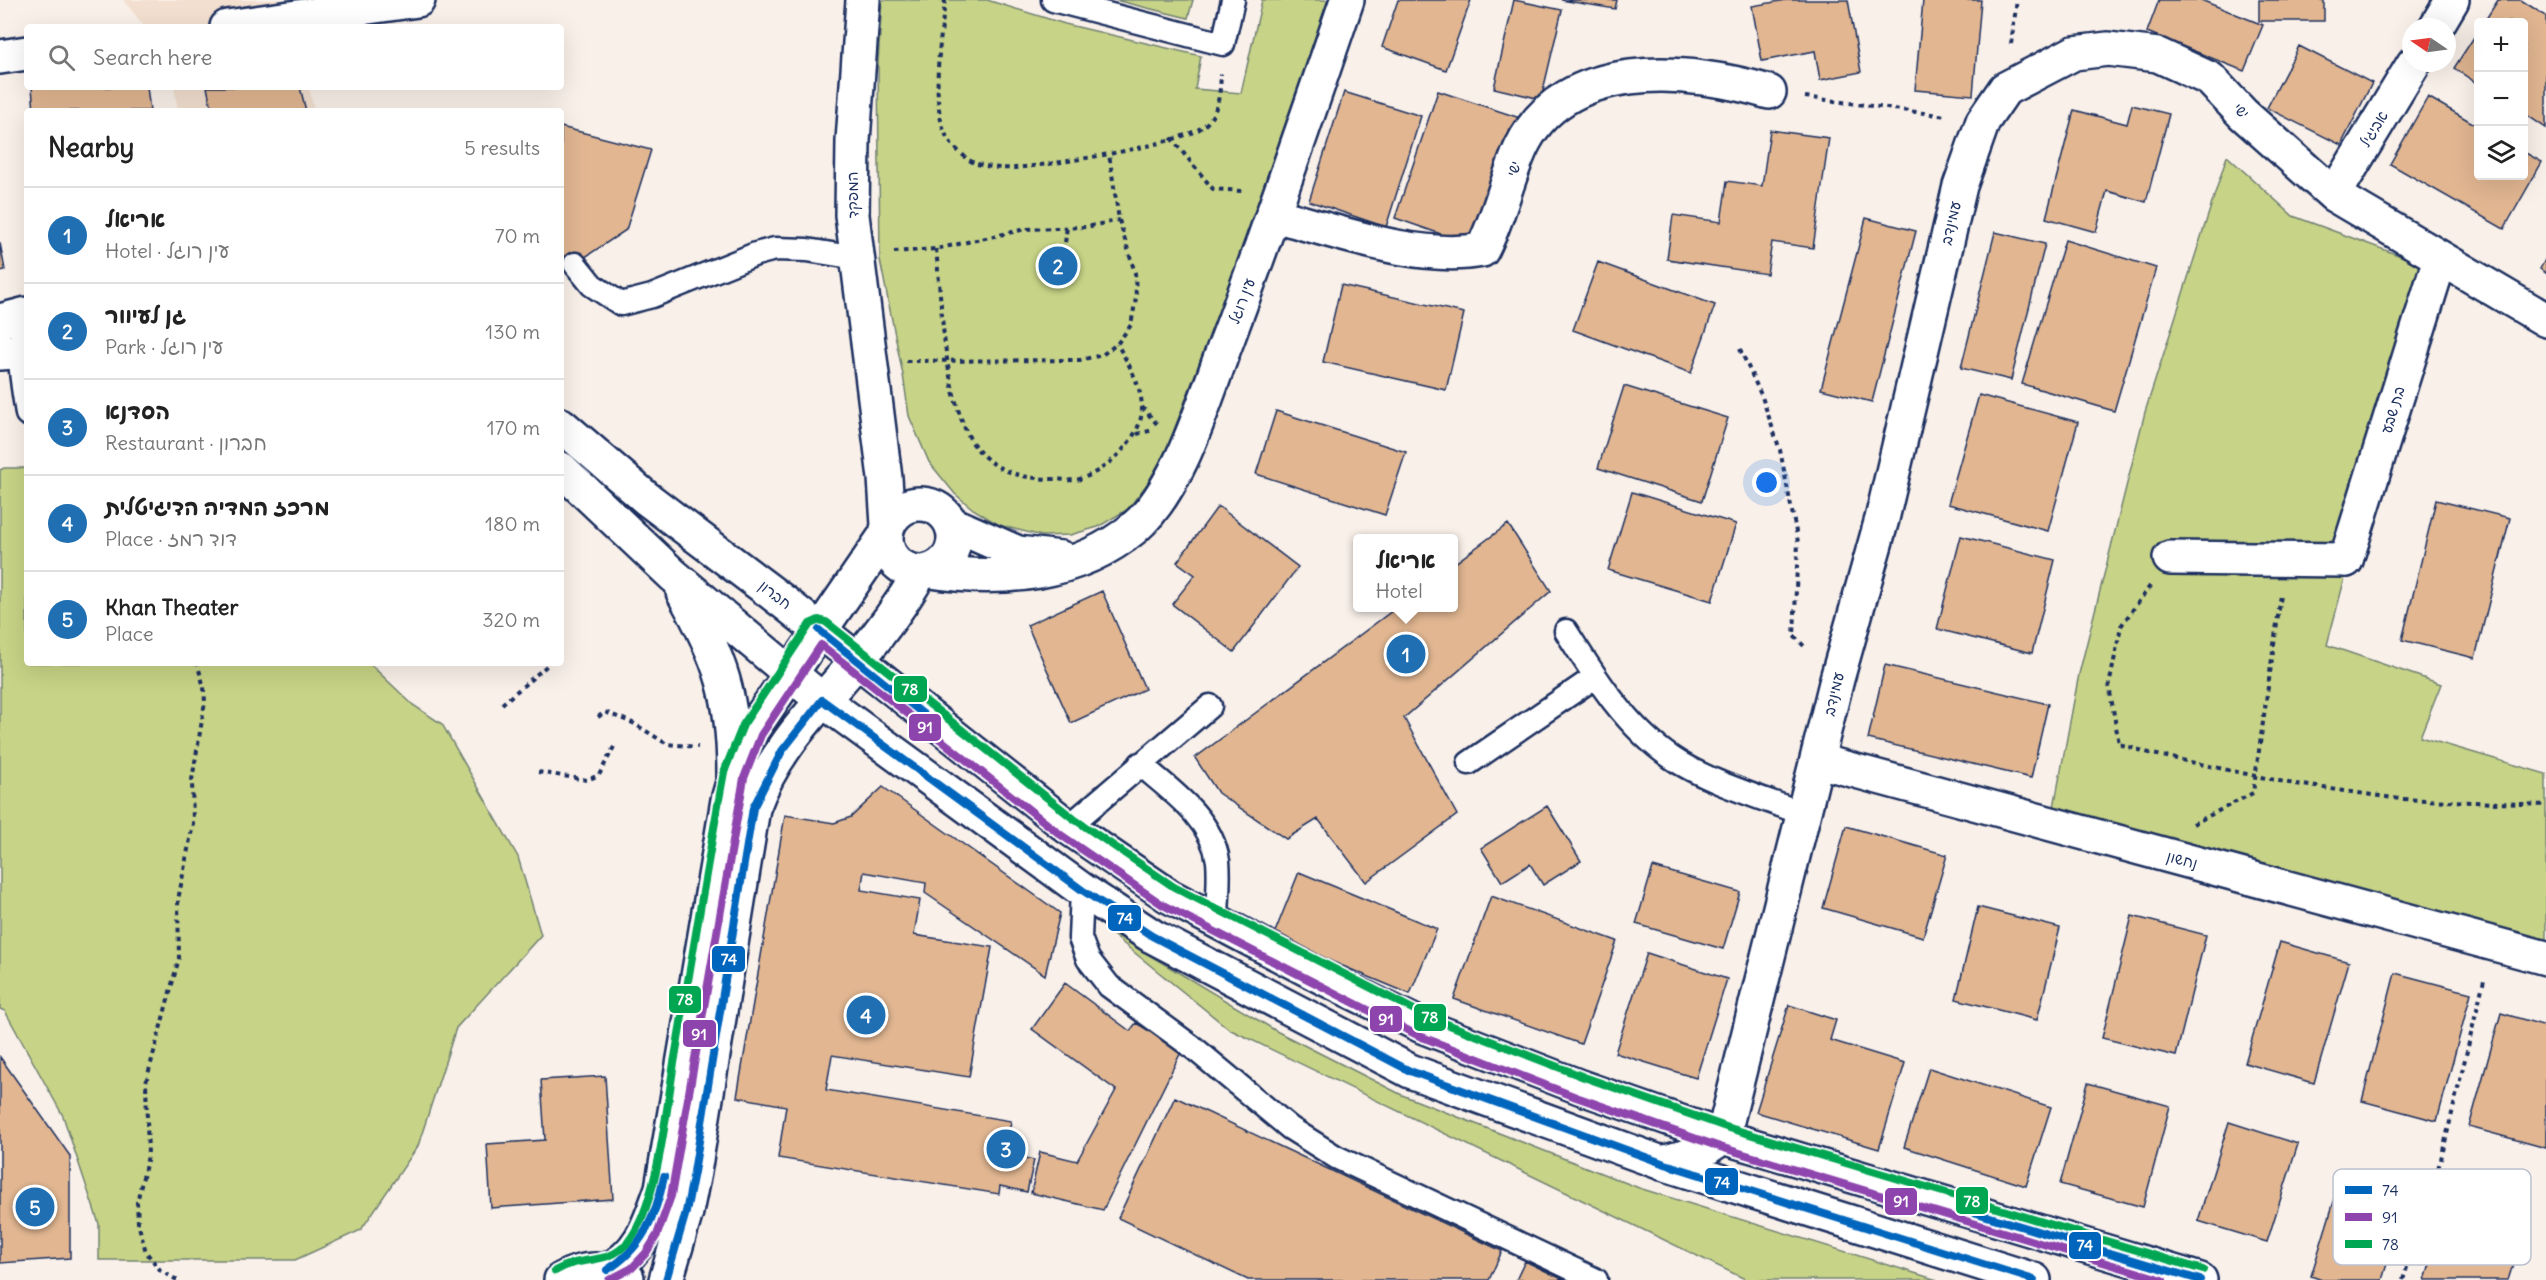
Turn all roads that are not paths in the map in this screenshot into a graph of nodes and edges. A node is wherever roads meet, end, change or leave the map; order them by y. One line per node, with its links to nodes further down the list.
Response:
1 (418, 0): 8 (main road)
2 (863, 0): 16 (main road, המפקד)
3 (1053, 0): 4 (lane)
4 (1233, 0)
5 (1347, 0): 15 (main road, עין רוגל)
6 (2452, 0): 7 (main road)
7 (2441, 18)
8 (248, 24)
9 (24, 53): 10 (main road)
10 (0, 57)
11 (2409, 72): 14 (main road, אביגיל)
12 (1769, 92): 15 (main road, ישי)
13 (1959, 186): 14 (main road, ישי); 41 (main road, עמינדב)
14 (2334, 195): 17 (main road, ישי)
15 (1274, 215): 31 (main road, עין רוגל)
16 (857, 258): 18 (lane); 24 (main road, המפקד)
17 (2440, 260): 20 (main road, ישי); 30 (main road, בת שבע)
18 (575, 264)
19 (24, 315): 21 (main road)
20 (2546, 320)
21 (0, 321)
22 (19, 344): 23 (lane)
23 (24, 388)
24 (874, 389): 27 (main road, המפקד); 29 (main road, המפקד)
25 (564, 427): 34 (main road, חברון)
26 (564, 472): 33 (main road)
27 (925, 504): 28 (main road); 29 (main road)
28 (952, 524): 31 (main road, עין רוגל); 32 (main road)
29 (887, 530): 32 (main road); 34 (main road)
30 (2170, 558)
31 (1078, 559): 32 (main road, עין רוגל)
32 (926, 572): 36 (main road)
33 (673, 575): 37 (main road); 44 (main road)
34 (819, 630): 36 (main road, חברון); 37 (main road)
35 (1566, 631): 38 (lane)
36 (856, 662): 39 (main road); 46 (main road, חברון)
37 (789, 673): 39 (main road); 44 (main road)
38 (1595, 677): 42 (lane); 45 (lane)
39 (822, 700): 47 (main road); 54 (main road)
40 (1210, 706): 43 (lane)
41 (1819, 761): 45 (main road, עמינדב); 49 (main road, נחשון)
42 (1469, 763)
43 (1140, 764): 46 (lane); 48 (lane)
44 (734, 775): 52 (main road)
45 (1804, 814): 50 (main road, עמינדב)
46 (1068, 827): 48 (main road, חברון)
47 (1082, 890): 51 (main road); 55 (lane)
48 (1217, 921): 50 (main road, חברון)
49 (2546, 958)
50 (1723, 1137): 51 (main road); 57 (main road, חברון)
51 (1662, 1163): 56 (main road)
52 (619, 1275): 53 (main road)
53 (561, 1280)
54 (666, 1280)
55 (1596, 1280)
56 (2034, 1280)
57 (2200, 1280)

